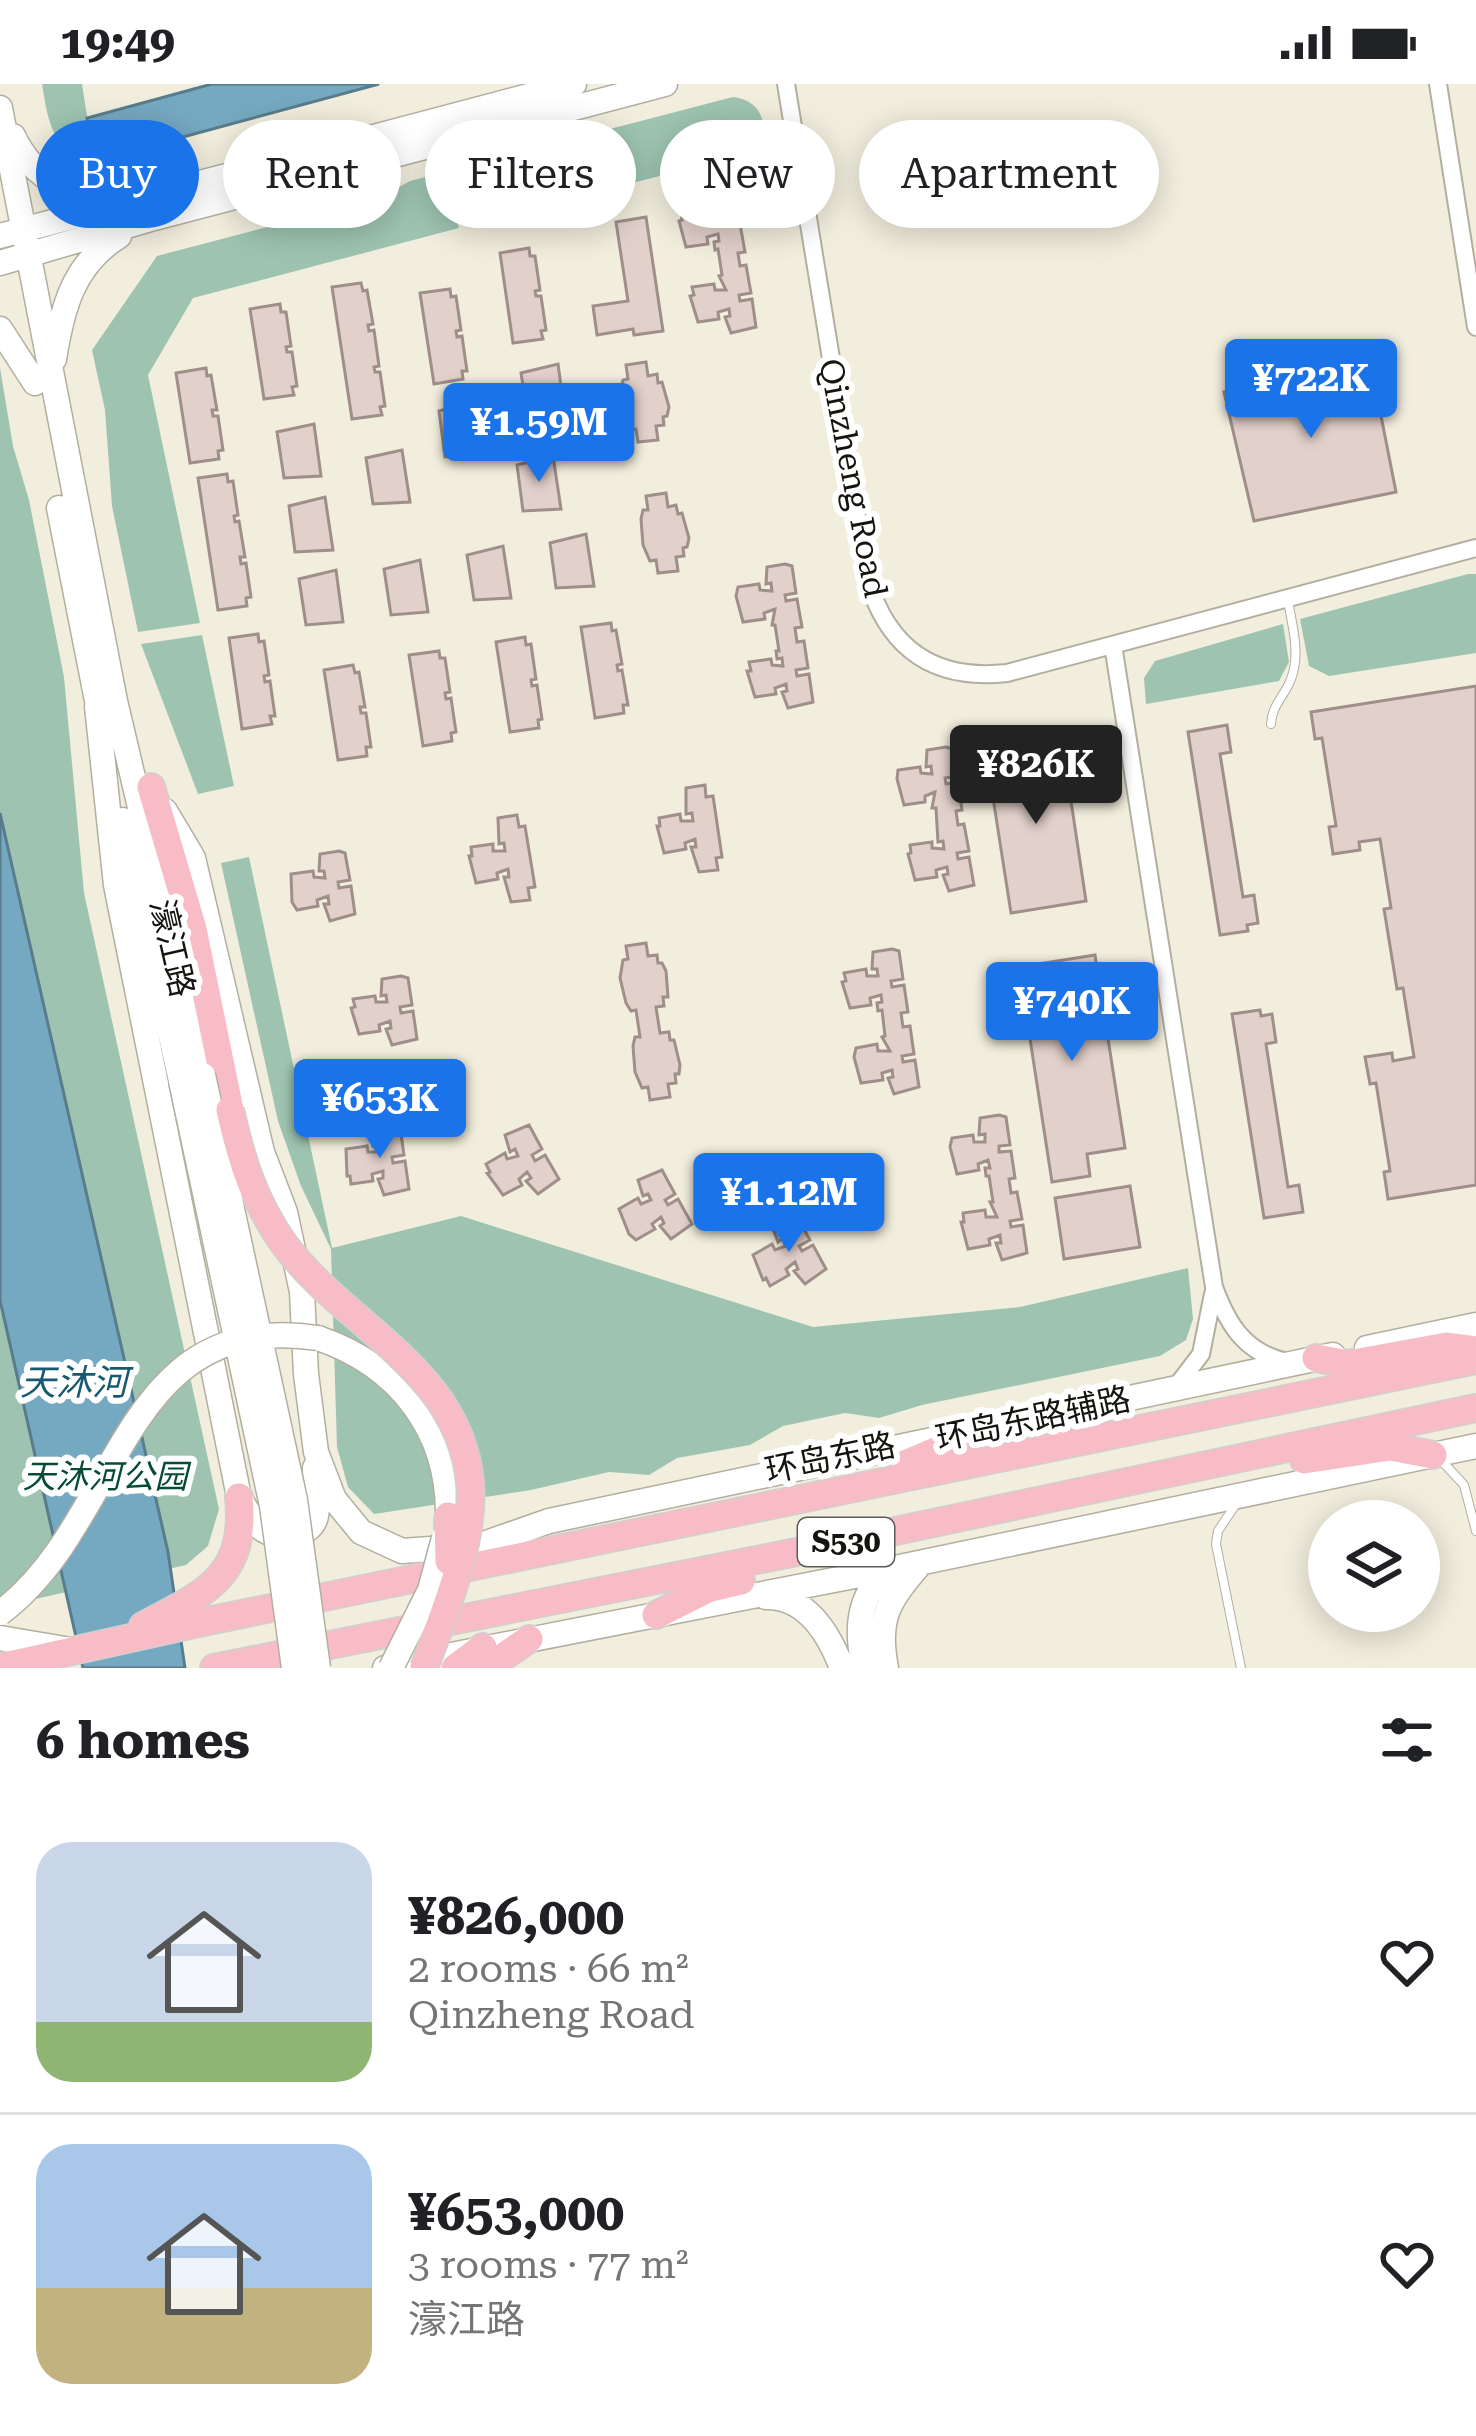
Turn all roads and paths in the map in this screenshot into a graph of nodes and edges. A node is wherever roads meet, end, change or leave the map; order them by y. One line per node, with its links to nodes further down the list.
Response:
1 (574, 84): 8 (main road)
2 (665, 84): 9 (main road)
3 (786, 84): 20 (street, Qinzheng Road)
4 (1438, 84): 15 (street)
5 (0, 98): 7 (main road)
6 (0, 108): 13 (main road)
7 (36, 172)
8 (199, 193)
9 (199, 196)
10 (0, 203): 13 (main road)
11 (95, 228): 14 (main road)
12 (124, 228): 17 (main road)
13 (9, 233): 14 (main road, 濠江路)
14 (12, 260): 17 (main road, 濠江路)
15 (1476, 327)
16 (0, 329): 17 (main road)
17 (43, 381): 21 (main road, 濠江路)
18 (1476, 548): 19 (street, Qinzheng Road)
19 (1288, 598): 20 (street, Qinzheng Road); 22 (lane)
20 (1113, 645): 25 (street)
21 (106, 703): 23 (main road); 24 (main road, 濠江路); 38 (main road)
22 (1271, 724)
23 (151, 787): 34 (main road); 47 (main road, bridge)
24 (192, 1078): 58 (main road, 濠江路, bridge); 59 (main road, 濠江路, bridge)
25 (1214, 1288): 29 (street); 30 (street)
26 (1476, 1325): 29 (main road, 环岛东路辅路)
27 (1476, 1350): 29 (main road)
28 (1476, 1360): 39 (main road, 环岛东路 / S530)
29 (1304, 1361): 30 (main road, 环岛东路辅路)
30 (1174, 1388): 32 (main road, 环岛东路辅路)
31 (1476, 1408): 36 (main road, S530)
32 (995, 1426): 39 (main road); 42 (main road, 环岛东路辅路)
33 (1476, 1446): 35 (main road)
34 (316, 1452): 38 (main road); 42 (main road)
35 (1433, 1455): 36 (main road); 37 (main road); 41 (lane)
36 (1246, 1457): 43 (main road, S530)
37 (1246, 1492): 44 (main road); 67 (lane)
38 (239, 1497): 50 (main road)
39 (810, 1498): 46 (main road, 环岛东路 / S530)
40 (448, 1516): 47 (main road, bridge); 49 (main road, bridge); 60 (main road, bridge)
41 (1476, 1531)
42 (467, 1547): 46 (main road, 环岛东路辅路)
43 (788, 1554): 51 (main road); 57 (main road, S530)
44 (921, 1563): 45 (main road); 66 (main road)
45 (889, 1570): 48 (main road); 65 (main road)
46 (388, 1586): 50 (main road, 环岛东路 / S530)
47 (450, 1588): 61 (main road); 62 (main road, bridge)
48 (752, 1597): 51 (main road); 64 (main road)
49 (0, 1613)
50 (188, 1615): 54 (main road, S530)
51 (656, 1615): 53 (main road)
52 (0, 1638): 54 (main road)
53 (529, 1639): 55 (main road)
54 (73, 1651): 56 (main road, S530)
55 (485, 1658): 60 (main road); 63 (main road)
56 (0, 1667)
57 (214, 1668)
58 (294, 1668)
59 (318, 1668)
60 (388, 1668)
61 (406, 1668)
62 (424, 1668)
63 (455, 1668)
64 (842, 1668)
65 (864, 1668)
66 (886, 1668)
67 (1241, 1668)

